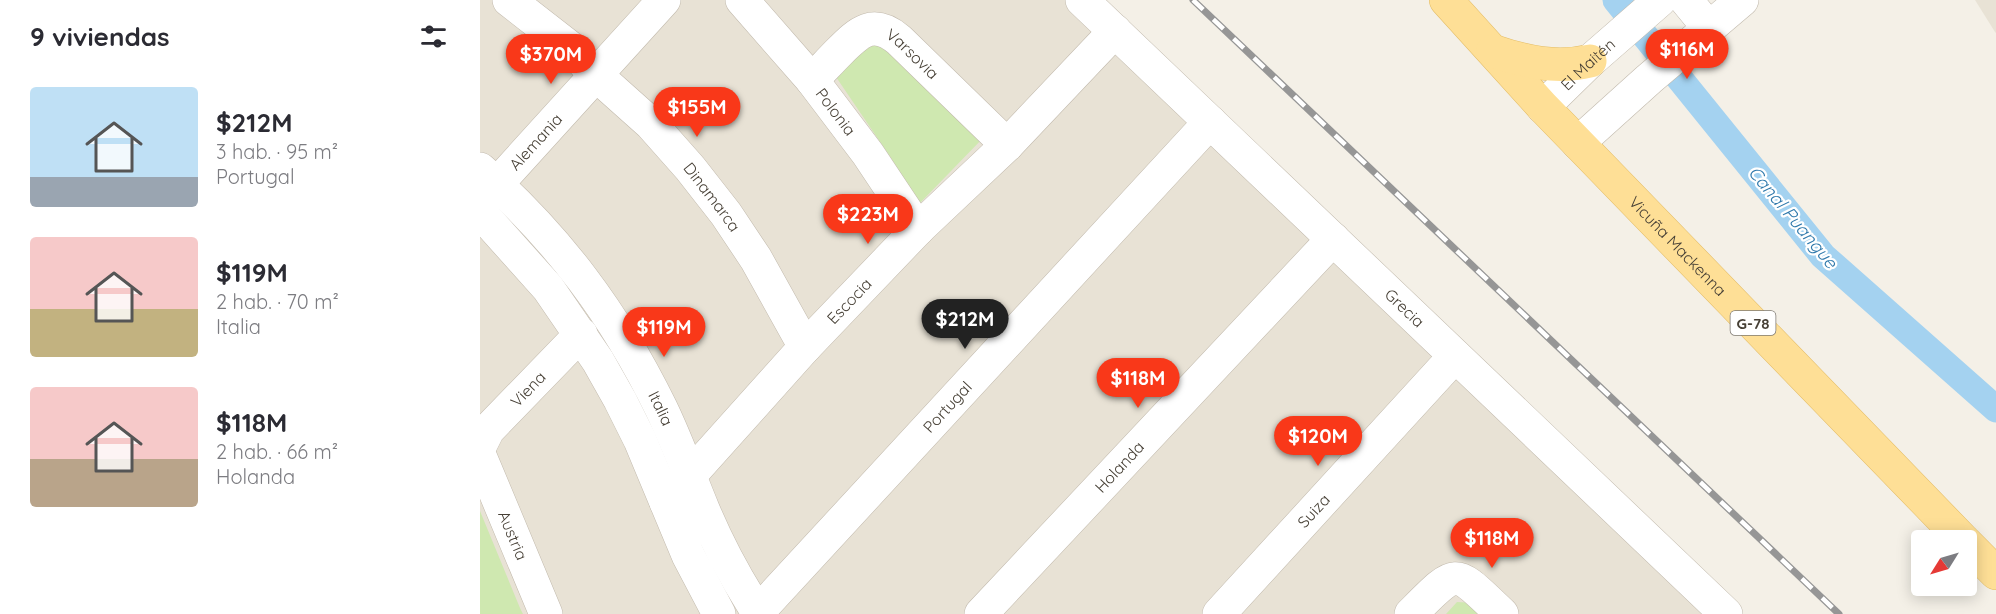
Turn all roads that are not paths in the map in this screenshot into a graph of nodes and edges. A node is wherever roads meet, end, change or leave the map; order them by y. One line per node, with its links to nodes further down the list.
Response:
1 (509, 0): 13 (street, Dinamarca)
2 (664, 0): 13 (street, Alemania)
3 (742, 0): 14 (street, Polonia)
4 (1082, 0): 9 (street, Grecia)
5 (1446, 0): 11 (main road, Vicuña Mackenna / G-78)
6 (1660, 0): 12 (street, El Maitén)
7 (1686, 0): 10 (street)
8 (1742, 0): 10 (street)
9 (1115, 31): 16 (street, Grecia); 18 (street, Escocia)
10 (1700, 35): 17 (street)
11 (1493, 51): 12 (main road); 15 (main road, Vicuña Mackenna / G-78)
12 (1590, 61): 15 (street, El Maitén)
13 (595, 74): 19 (street, Alemania); 24 (street, Dinamarca)
14 (812, 80): 18 (street, Varsovia); 21 (street, Polonia)
15 (1543, 107): 17 (main road, Vicuña Mackenna / G-78)
16 (1210, 122): 22 (street, Grecia); 33 (street, Portugal)
17 (1578, 143): 30 (main road, Vicuña Mackenna / G-78)
18 (1006, 145): 21 (street, Escocia)
19 (486, 186): 28 (street, Italia)
20 (480, 212): 23 (street, Italia)
21 (918, 230): 24 (street, Escocia)
22 (1333, 239): 25 (street, Grecia); 36 (street, Holanda)
23 (580, 334): 26 (street, Viena); 29 (street, Italia)
24 (805, 347): 28 (street, Escocia)
25 (1455, 356): 37 (street, Suiza); 40 (street, Grecia)
26 (480, 446)
27 (480, 456): 34 (street, Austria)
28 (690, 476): 29 (street, Escocia); 33 (street, Italia)
29 (666, 502): 35 (street, Italia)
30 (1953, 530)
31 (1977, 554): 32 (main road, Vicuña Mackenna / G-78)
32 (1996, 573)
33 (759, 613)
34 (546, 614)
35 (719, 614)
36 (981, 614)
37 (1220, 614)
38 (1412, 614): 39 (street)
39 (1502, 614)
40 (1726, 614)

